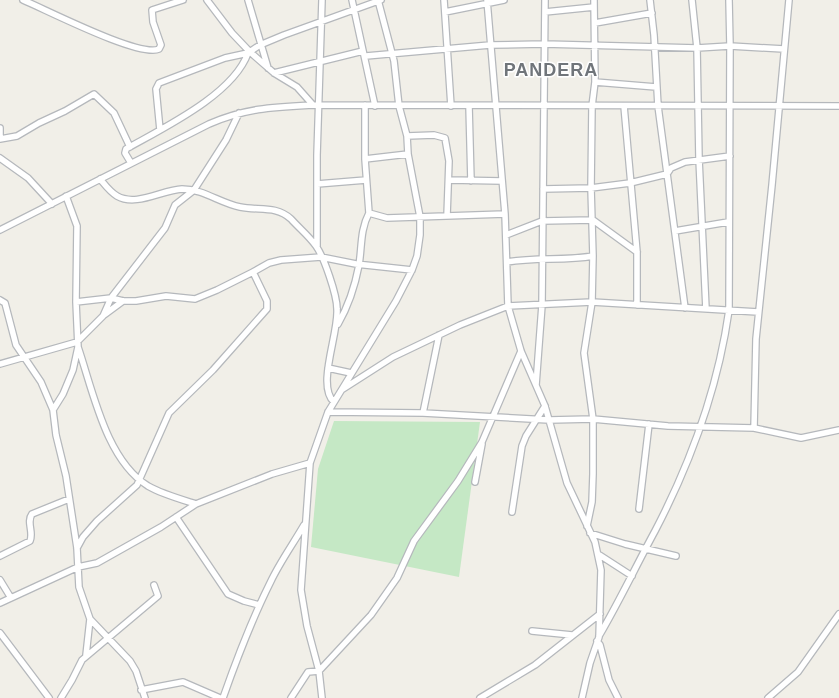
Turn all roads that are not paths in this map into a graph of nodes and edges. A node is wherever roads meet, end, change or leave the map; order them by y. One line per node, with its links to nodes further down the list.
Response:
1 (24, 0): 2 (street)
2 (183, 0)
3 (207, 0): 33 (street)
4 (248, 0): 25 (street)
5 (322, 0): 22 (street)
6 (352, 0): 18 (street)
7 (379, 0): 18 (street); 34 (street)
8 (444, 0): 19 (street)
9 (504, 0): 16 (street)
10 (545, 0): 20 (street)
11 (594, 0): 17 (street)
12 (650, 0): 21 (street)
13 (692, 0): 30 (street)
14 (728, 0): 28 (street)
15 (789, 0): 31 (street)
16 (487, 1): 19 (street); 26 (street)
17 (594, 6): 20 (street); 23 (street)
18 (354, 10): 22 (street); 35 (street)
19 (445, 12): 32 (street)
20 (545, 12): 24 (street)
21 (652, 13): 23 (street); 29 (street)
22 (322, 22): 25 (street); 36 (street)
23 (595, 23): 27 (street)
24 (544, 44): 26 (street); 27 (street); 49 (street)
25 (260, 45): 33 (street); 37 (street)
26 (490, 45): 32 (street); 48 (street)
27 (595, 45): 29 (street); 39 (street)
28 (730, 46): 30 (street); 31 (street); 54 (street)
29 (655, 47): 30 (street); 40 (street)
30 (697, 48): 53 (street)
31 (784, 49): 43 (street)
32 (446, 50): 34 (street); 46 (street)
33 (249, 53): 37 (street); 58 (street); 58 (street)
34 (392, 53): 35 (street); 45 (street)
35 (365, 54): 36 (street); 44 (street)
36 (321, 61): 38 (street); 41 (street)
37 (268, 68): 38 (street)
38 (274, 73): 41 (street)
39 (595, 82): 40 (street); 50 (street)
40 (656, 86): 52 (street)
41 (316, 105): 42 (street); 56 (street); 75 (street)
42 (365, 105): 44 (street); 65 (street)
43 (780, 105): 54 (street); 55 (street); 112 (street)
44 (375, 106): 45 (street)
45 (399, 106): 46 (street); 59 (street)
46 (450, 106): 47 (street)
47 (469, 106): 48 (street); 72 (street)
48 (495, 106): 49 (street); 73 (street)
49 (544, 106): 50 (street); 77 (street)
50 (592, 106): 51 (street); 76 (street)
51 (624, 106): 52 (street); 74 (street)
52 (658, 106): 53 (street); 68 (street)
53 (697, 106): 54 (street); 66 (street)
54 (730, 106): 63 (street)
55 (839, 106)
56 (238, 113): 67 (street); 78 (street)
57 (0, 128): 60 (street)
58 (160, 130): 61 (street)
59 (407, 136): 62 (street); 71 (street)
60 (0, 138): 61 (street)
61 (130, 147): 67 (street)
62 (408, 154): 65 (street); 84 (street)
63 (730, 156): 66 (street); 87 (street)
64 (0, 158): 80 (street)
65 (365, 159): 70 (street)
66 (699, 159): 68 (street); 88 (street)
67 (131, 163): 69 (street)
68 (667, 174): 74 (street); 90 (street)
69 (100, 179): 78 (street); 79 (street)
70 (366, 180): 75 (street); 81 (street)
71 (449, 180): 72 (street); 83 (street)
72 (471, 181): 73 (street)
73 (502, 181): 82 (street)
74 (630, 183): 76 (street); 93 (street)
75 (317, 184): 92 (street)
76 (591, 188): 77 (street); 85 (street)
77 (543, 189): 86 (street)
78 (194, 190): 92 (street); 101 (street)
79 (66, 196): 80 (street); 104 (street)
80 (52, 204): 89 (street)
81 (369, 213): 84 (street); 98 (street)
82 (505, 214): 83 (street); 91 (street)
83 (447, 216): 84 (street)
84 (420, 217): 99 (street)
85 (593, 220): 86 (street); 93 (street); 94 (street)
86 (542, 221): 91 (street); 96 (street)
87 (728, 222): 88 (street); 111 (street)
88 (702, 226): 90 (street); 110 (street)
89 (0, 230)
90 (675, 231): 109 (street)
91 (506, 235): 97 (street)
92 (317, 246): 95 (street)
93 (637, 252): 107 (street)
94 (594, 256): 96 (street); 105 (street)
95 (321, 258): 98 (street); 100 (street); 114 (street)
96 (542, 259): 97 (street); 106 (street)
97 (507, 262): 108 (street)
98 (359, 264): 99 (street); 114 (street)
99 (412, 270): 121 (street)
100 (253, 272): 103 (street); 139 (street)
101 (110, 298): 103 (street); 104 (street); 113 (street)
102 (0, 300): 118 (street)
103 (123, 301): 113 (street)
104 (76, 302): 116 (street)
105 (592, 302): 106 (street); 107 (street); 131 (street)
106 (542, 305): 108 (street); 122 (street)
107 (637, 305): 109 (street)
108 (508, 306): 115 (street); 117 (street)
109 (685, 308): 110 (street)
110 (706, 309): 111 (street)
111 (729, 310): 112 (street); 134 (street)
112 (758, 312): 135 (street)
113 (103, 316): 116 (street)
114 (338, 324): 120 (street)
115 (440, 335): 123 (street); 128 (street)
116 (78, 344): 118 (street); 126 (street); 139 (street)
117 (521, 351): 122 (street); 129 (street)
118 (24, 356): 119 (street); 126 (street)
119 (0, 364)
120 (328, 368): 121 (street); 124 (street)
121 (351, 373): 123 (street)
122 (536, 387): 125 (street)
123 (341, 391): 124 (street)
124 (334, 402): 127 (street)
125 (545, 406): 130 (street); 132 (street)
126 (53, 410): 141 (street)
127 (328, 412): 128 (street); 138 (street)
128 (423, 413): 129 (street)
129 (492, 416): 130 (street); 137 (street)
130 (537, 419): 132 (street); 144 (street)
131 (593, 419): 132 (street); 133 (street); 147 (street)
132 (549, 420): 147 (street)
133 (649, 424): 134 (street); 143 (street)
134 (701, 427): 135 (street); 150 (street)
135 (754, 428): 136 (street)
136 (839, 430)
137 (482, 442): 140 (street); 170 (street)
138 (310, 462): 142 (street); 146 (street)
139 (140, 480): 142 (street); 149 (street)
140 (475, 482)
141 (69, 499): 149 (street); 152 (street)
142 (196, 504): 145 (street)
143 (639, 509)
144 (512, 512)
145 (176, 517): 154 (street); 160 (street)
146 (306, 523): 160 (street); 170 (street)
147 (587, 526): 148 (street)
148 (590, 533): 150 (street); 151 (street)
149 (77, 548): 154 (street)
150 (646, 550): 153 (street); 155 (street)
151 (598, 554): 155 (street); 161 (street)
152 (0, 556)
153 (676, 556)
154 (78, 567): 158 (street); 163 (street)
155 (632, 576): 168 (street)
156 (0, 580): 158 (street)
157 (154, 584): 167 (street)
158 (11, 598): 159 (street)
159 (0, 603)
160 (259, 604): 175 (street)
161 (600, 614): 166 (street); 168 (street)
162 (839, 614): 181 (street)
163 (90, 619): 167 (street); 169 (street)
164 (532, 631): 166 (street)
165 (0, 633): 172 (street)
166 (572, 635): 178 (street)
167 (108, 637): 169 (street); 171 (street)
168 (598, 639): 179 (street); 180 (street)
169 (86, 655): 173 (street)
170 (320, 671): 176 (street); 177 (street)
171 (141, 690): 174 (street); 175 (street)
172 (49, 698)
173 (61, 698)
174 (145, 698)
175 (222, 698)
176 (291, 698)
177 (322, 698)
178 (480, 698)
179 (582, 698)
180 (618, 698)
181 (768, 698)

